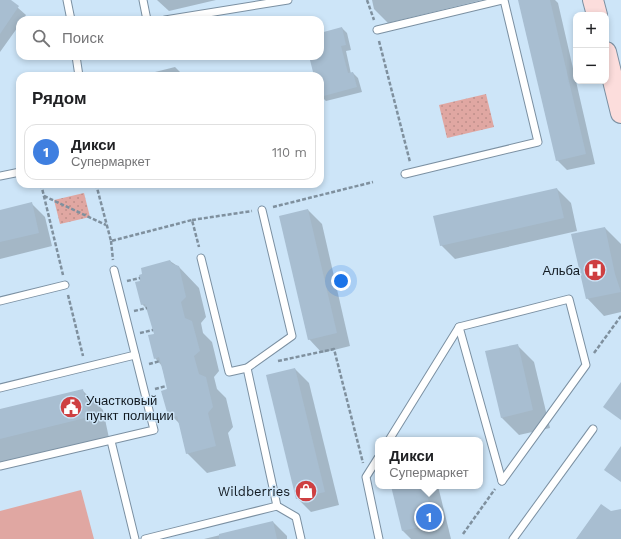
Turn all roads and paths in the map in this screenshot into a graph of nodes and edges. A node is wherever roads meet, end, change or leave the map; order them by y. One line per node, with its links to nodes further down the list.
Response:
1 (67, 0): 8 (lane)
2 (143, 0): 9 (lane)
3 (288, 0): 10 (lane)
4 (367, 0): 11 (path)
5 (503, 0): 11 (lane); 16 (lane)
6 (593, 0): 7 (main road)
7 (596, 12)
8 (70, 16)
9 (146, 16)
10 (190, 16)
11 (377, 30): 16 (path)
12 (77, 60): 14 (lane)
13 (609, 64): 15 (main road)
14 (78, 72)
15 (621, 113)
16 (413, 172): 18 (lane)
17 (16, 173): 19 (lane)
18 (405, 174)
19 (0, 176)
20 (373, 182): 23 (path)
21 (97, 188): 25 (path)
22 (44, 196): 25 (path)
23 (262, 210): 24 (path); 44 (lane)
24 (192, 220): 26 (path); 27 (path)
25 (107, 225): 26 (path)
26 (111, 241): 28 (path)
27 (201, 258): 44 (lane)
28 (114, 270): 39 (lane)
29 (140, 278): 30 (path)
30 (134, 279)
31 (66, 285): 32 (lane)
32 (0, 301)
33 (147, 308): 34 (path)
34 (134, 311)
35 (621, 316): 43 (path)
36 (459, 327): 43 (lane); 51 (lane); 56 (lane)
37 (153, 330): 38 (path)
38 (139, 333)
39 (135, 355): 46 (lane); 52 (lane)
40 (160, 361): 42 (path)
41 (276, 362): 55 (path)
42 (147, 365)
43 (586, 365): 56 (lane)
44 (247, 368): 57 (lane)
45 (166, 386): 47 (path)
46 (0, 388)
47 (153, 390)
48 (173, 414): 49 (path)
49 (160, 417)
50 (593, 429): 63 (lane)
51 (391, 437)
52 (111, 441): 54 (lane); 59 (lane)
53 (375, 463): 55 (lane)
54 (0, 466)
55 (366, 477): 62 (lane)
56 (502, 481): 58 (path)
57 (277, 506): 60 (lane); 61 (lane)
58 (463, 534)
59 (135, 539)
60 (145, 539)
61 (301, 539)
62 (379, 539)
63 (513, 539)

